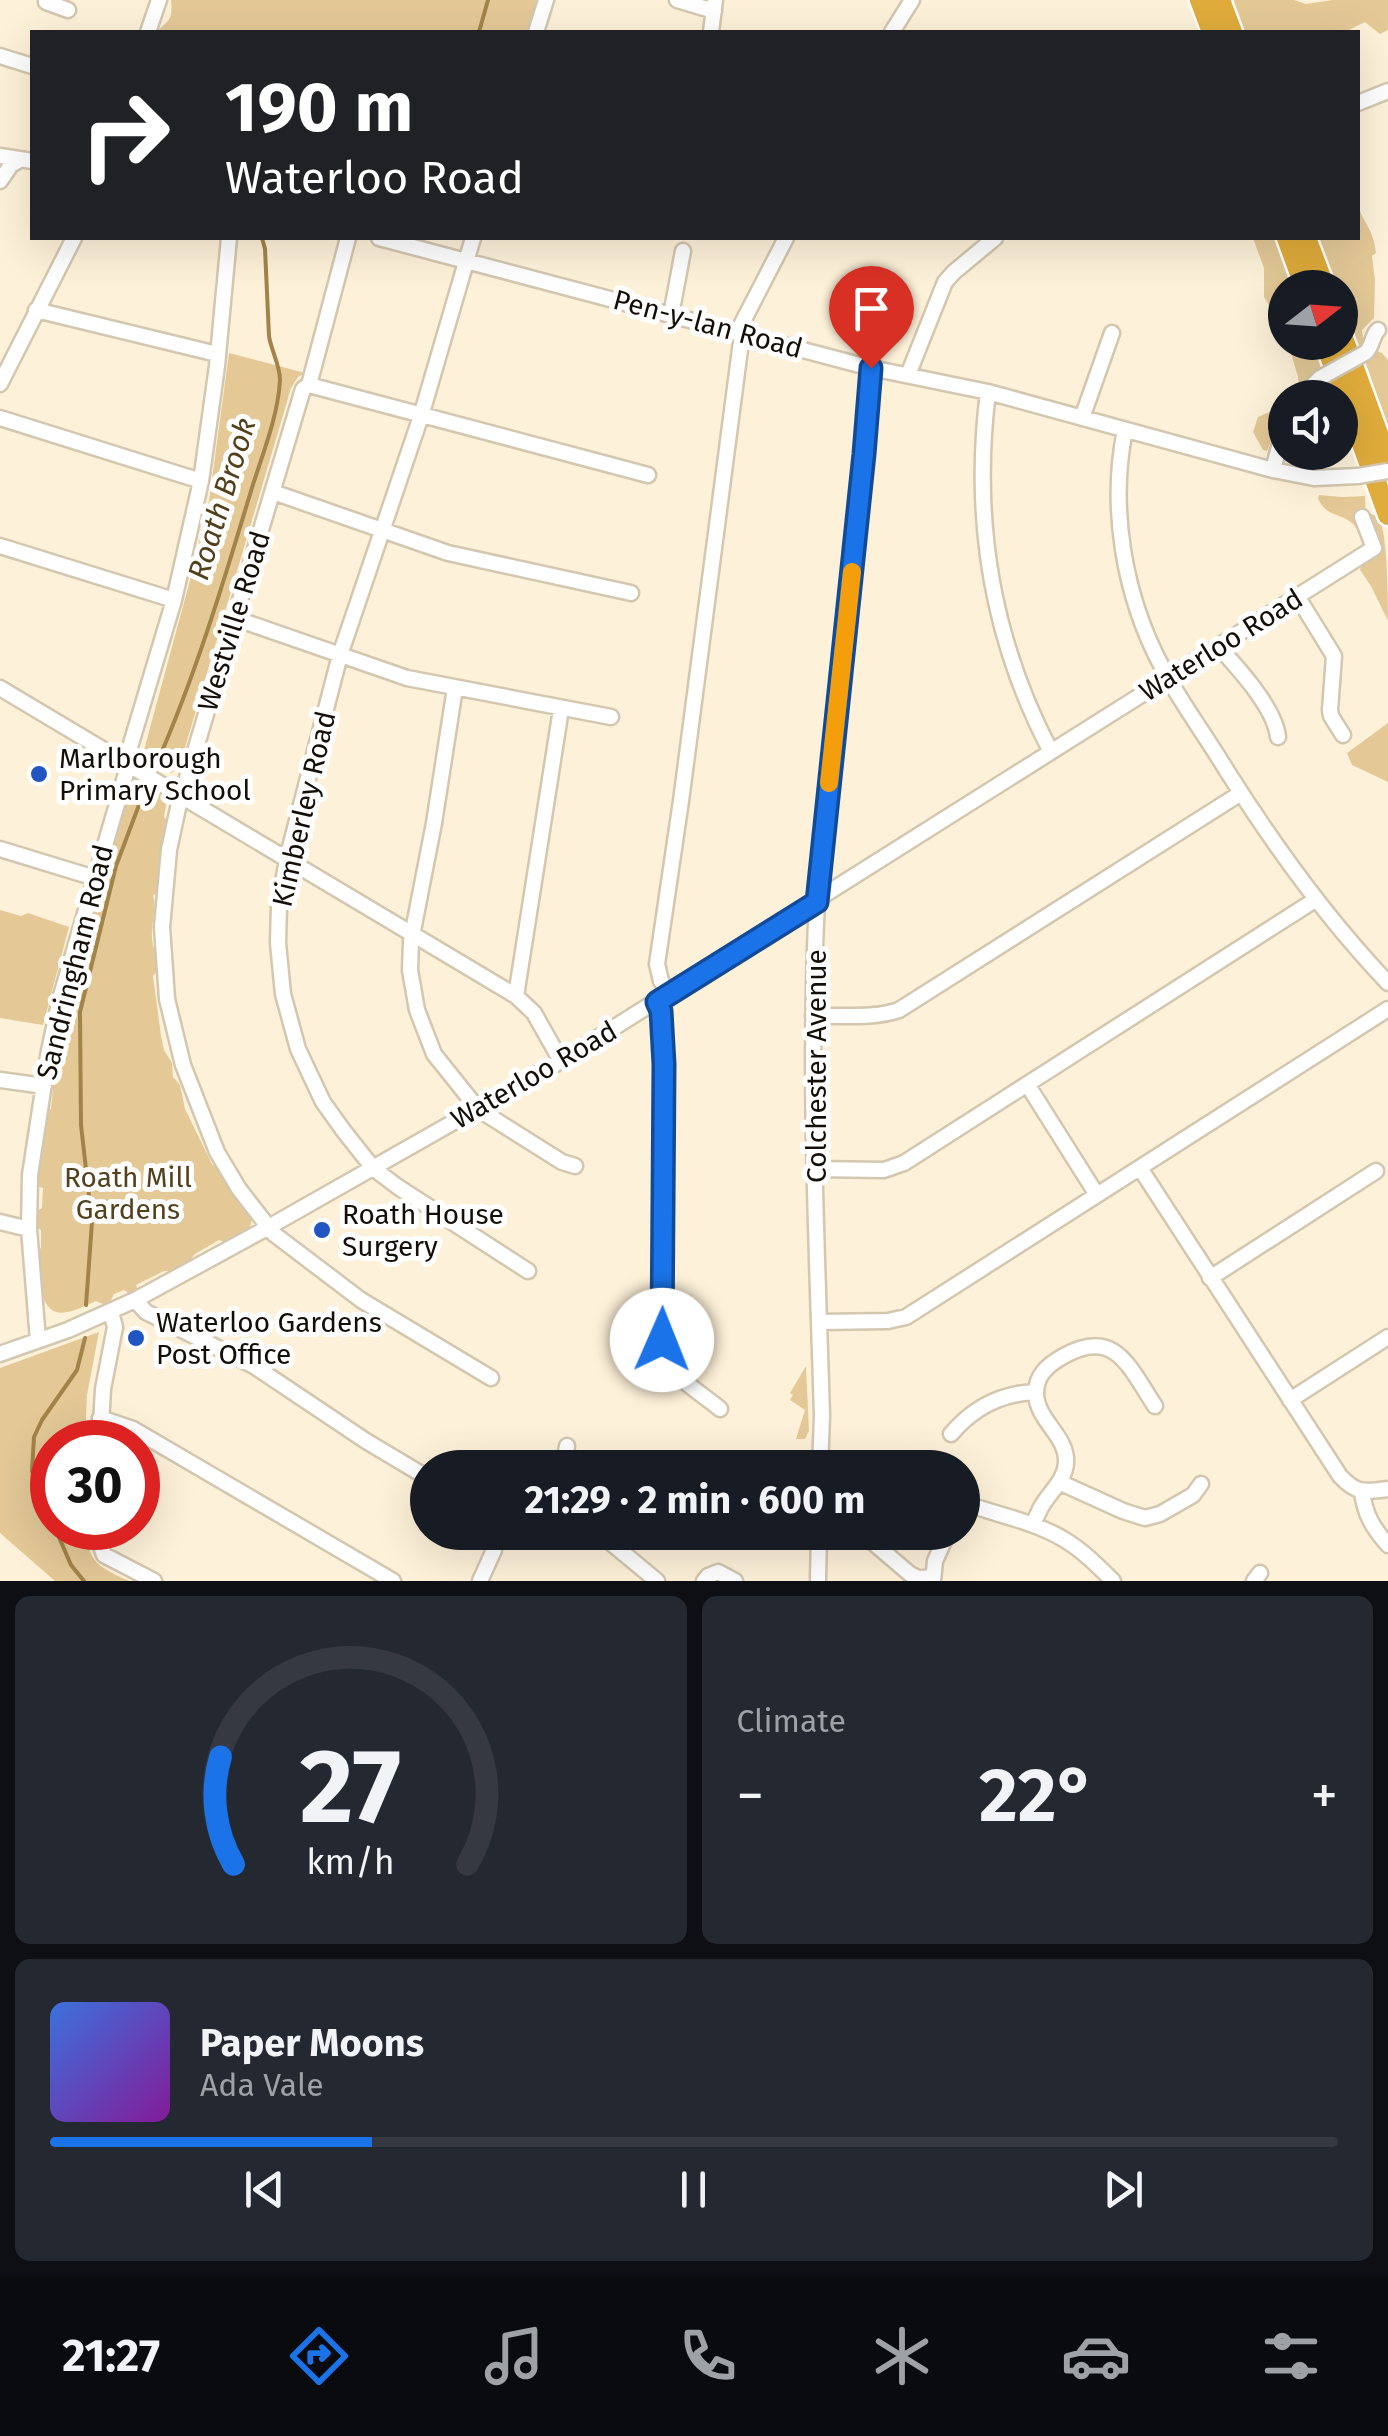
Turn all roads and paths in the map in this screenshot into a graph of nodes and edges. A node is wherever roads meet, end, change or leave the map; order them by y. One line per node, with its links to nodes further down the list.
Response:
1 (159, 0): 10 (street)
2 (546, 0): 11 (street)
3 (677, 0): 8 (street)
4 (912, 0): 12 (street)
5 (1200, 0): 13 (highway)
6 (1220, 0): 14 (highway)
7 (46, 2): 9 (street)
8 (714, 6)
9 (68, 10)
10 (149, 30)
11 (537, 30)
12 (893, 30)
13 (1211, 30)
14 (1231, 30)
15 (0, 56): 16 (street)
16 (30, 65)
17 (1388, 92): 18 (street)
18 (1360, 103)
19 (0, 156): 20 (street)
20 (25, 161): 21 (street)
21 (0, 181)
22 (73, 240): 35 (street)
23 (230, 240): 40 (street, Sandringham Road)
24 (347, 240): 47 (street, Westville Road)
25 (387, 240): 32 (street, Pen-y-lan Road)
26 (473, 240): 32 (street, Kimberley Road)
27 (785, 240): 38 (street)
28 (992, 240): 44 (street)
29 (1288, 240): 33 (highway)
30 (1307, 240): 34 (highway)
31 (684, 244): 36 (street)
32 (466, 260): 36 (street, Pen-y-lan Road); 49 (street, Kimberley Road)
33 (1299, 270)
34 (1318, 270)
35 (36, 310): 40 (street); 46 (street)
36 (671, 315): 38 (street, Pen-y-lan Road)
37 (1378, 330): 45 (street, bridge)
38 (739, 333): 43 (street, Pen-y-lan Road); 89 (street)
39 (1112, 333): 51 (street)
40 (218, 354): 58 (street, Sandringham Road)
41 (1332, 360): 60 (highway)
42 (1351, 360): 53 (highway)
43 (871, 368): 44 (street, Pen-y-lan Road); 85 (street, Colchester Avenue)
44 (908, 375): 48 (street, Pen-y-lan Road)
45 (1318, 380)
46 (0, 384)
47 (309, 385): 49 (street); 59 (street, Westville Road)
48 (988, 392): 51 (street, Pen-y-lan Road); 77 (street)
49 (421, 416): 57 (street); 62 (street, Kimberley Road)
50 (0, 418): 58 (street)
51 (1082, 418): 52 (street, Pen-y-lan Road)
52 (1126, 430): 54 (street, Pen-y-lan Road); 70 (street)
53 (1388, 461)
54 (1268, 469)
55 (1273, 470): 56 (street, Pen-y-lan Road, bridge)
56 (1388, 472)
57 (648, 475)
58 (200, 482): 66 (street, Sandringham Road)
59 (273, 492): 62 (street); 67 (street, Westville Road)
60 (1388, 515)
61 (1362, 518): 65 (street, Waterloo Road)
62 (382, 532): 64 (street); 69 (street, Kimberley Road)
63 (0, 546): 66 (street)
64 (631, 593)
65 (1297, 596): 68 (street, Waterloo Road); 75 (street)
66 (174, 600): 78 (street, Sandringham Road)
67 (234, 618): 69 (street); 80 (street, Westville Road)
68 (1218, 646): 70 (street, Waterloo Road); 76 (street)
69 (340, 656): 72 (street); 82 (street, Kimberley Road)
70 (1169, 678): 77 (street, Waterloo Road); 79 (street)
71 (0, 688): 78 (street)
72 (456, 688): 73 (street); 86 (street)
73 (561, 710): 74 (street); 88 (street)
74 (611, 717)
75 (1342, 734)
76 (1278, 737)
77 (1051, 752): 85 (street, Waterloo Road)
78 (127, 764): 80 (street); 83 (street, Sandringham Road)
79 (1241, 792): 84 (street); 91 (street)
80 (182, 796): 82 (street); 104 (street, Westville Road)
81 (0, 849): 83 (street)
82 (287, 860): 86 (street); 98 (street, Kimberley Road)
83 (95, 878): 95 (street, Sandringham Road)
84 (1315, 900): 87 (street); 94 (street)
85 (817, 902): 89 (street, Waterloo Road); 91 (street, Colchester Avenue)
86 (412, 934): 88 (street); 96 (street)
87 (1388, 984)
88 (516, 996): 92 (street)
89 (663, 998): 92 (street, Waterloo Road); 118 (street)
90 (1388, 1009): 99 (street)
91 (813, 1016): 100 (street, Colchester Avenue)
92 (561, 1062): 96 (street, Waterloo Road)
93 (0, 1080): 95 (street)
94 (1027, 1084): 100 (street); 102 (street)
95 (44, 1086): 105 (street, Sandringham Road)
96 (478, 1109): 97 (street); 98 (street, Waterloo Road)
97 (574, 1166)
98 (373, 1168): 104 (street, Waterloo Road); 106 (street, Kimberley Road)
99 (1140, 1168): 102 (street); 107 (street)
100 (816, 1169): 110 (street, Colchester Avenue)
101 (1376, 1172): 107 (street)
102 (1098, 1194): 110 (street)
103 (0, 1222): 105 (street)
104 (267, 1228): 108 (street, Waterloo Road); 114 (street, Westville Road)
105 (29, 1230): 112 (street, Sandringham Road)
106 (528, 1270)
107 (1210, 1278): 116 (street)
108 (135, 1300): 109 (street, Waterloo Road); 124 (street)
109 (109, 1313): 112 (street, Waterloo Road); 119 (street)
110 (819, 1322): 123 (street, Colchester Avenue)
111 (1388, 1337): 116 (street)
112 (38, 1340): 113 (street, Waterloo Road)
113 (0, 1354)
114 (491, 1378)
115 (1036, 1392): 117 (street); 120 (street); 125 (street)
116 (1290, 1400): 128 (street)
117 (1155, 1406)
118 (720, 1409)
119 (100, 1418): 142 (street)
120 (951, 1434)
121 (567, 1446): 122 (street)
122 (566, 1450)
123 (821, 1450)
124 (410, 1467)
125 (1059, 1482): 126 (street); 130 (street)
126 (1201, 1484)
127 (1388, 1490): 128 (street)
128 (1362, 1492): 131 (street)
129 (980, 1508): 130 (street)
130 (1034, 1525): 147 (street)
131 (1388, 1545)
132 (102, 1550): 141 (street)
133 (494, 1550): 143 (street)
134 (620, 1550): 139 (street)
135 (819, 1550): 146 (street)
136 (882, 1550): 140 (street)
137 (940, 1550): 140 (street)
138 (662, 1562): 139 (street)
139 (654, 1578)
140 (933, 1579)
141 (154, 1581)
142 (394, 1581)
143 (480, 1581)
144 (704, 1581): 145 (street)
145 (734, 1581)
146 (818, 1581)
147 (1113, 1581)

